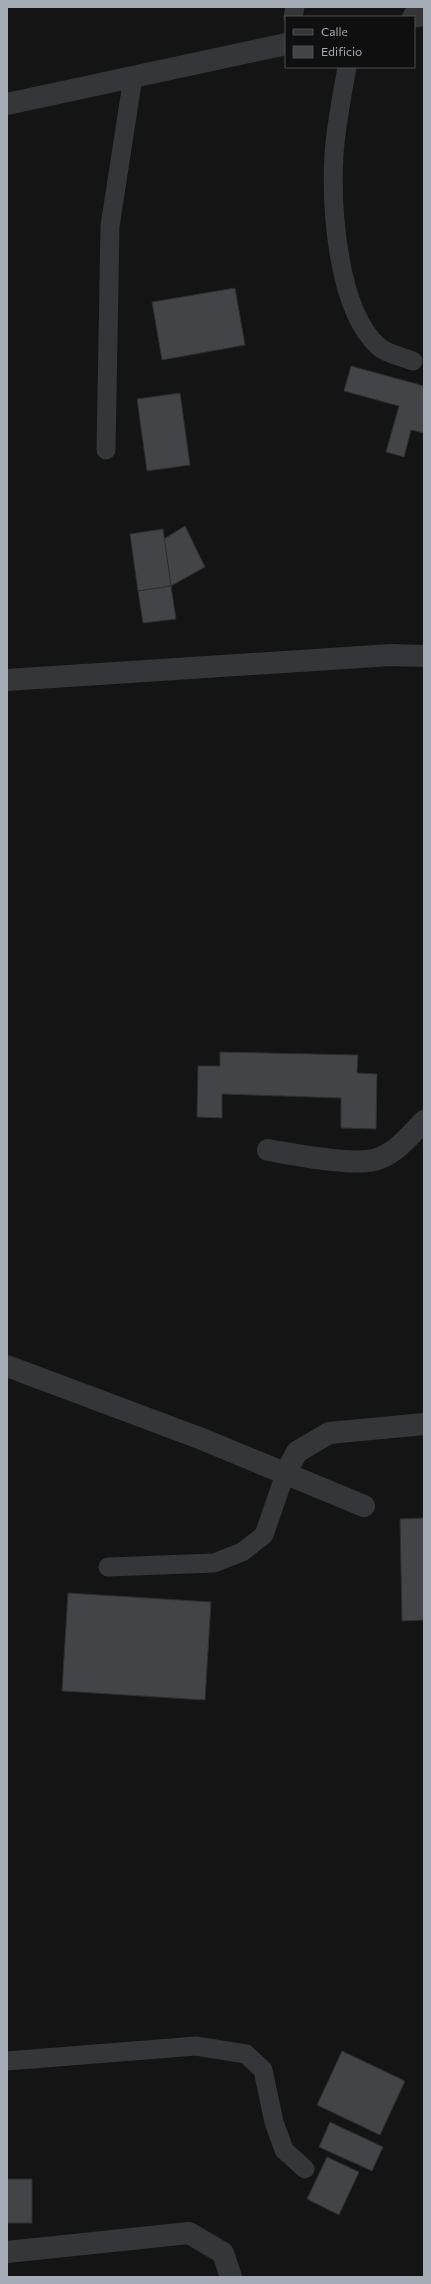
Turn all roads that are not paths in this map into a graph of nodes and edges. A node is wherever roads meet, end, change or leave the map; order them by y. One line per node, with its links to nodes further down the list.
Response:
1 (285, 44): 3 (street)
2 (347, 68): 5 (lane)
3 (133, 77): 4 (street); 6 (lane)
4 (7, 104)
5 (413, 361)
6 (106, 450)
7 (424, 656): 8 (street)
8 (7, 680)
9 (424, 1120): 10 (street)
10 (268, 1150)
11 (7, 1366): 13 (street)
12 (424, 1424): 13 (street)
13 (285, 1474): 14 (street); 15 (lane)
14 (364, 1506)
15 (108, 1567)
16 (7, 2062): 17 (lane)
17 (305, 2169)
18 (7, 2252): 19 (street)
19 (231, 2277)

